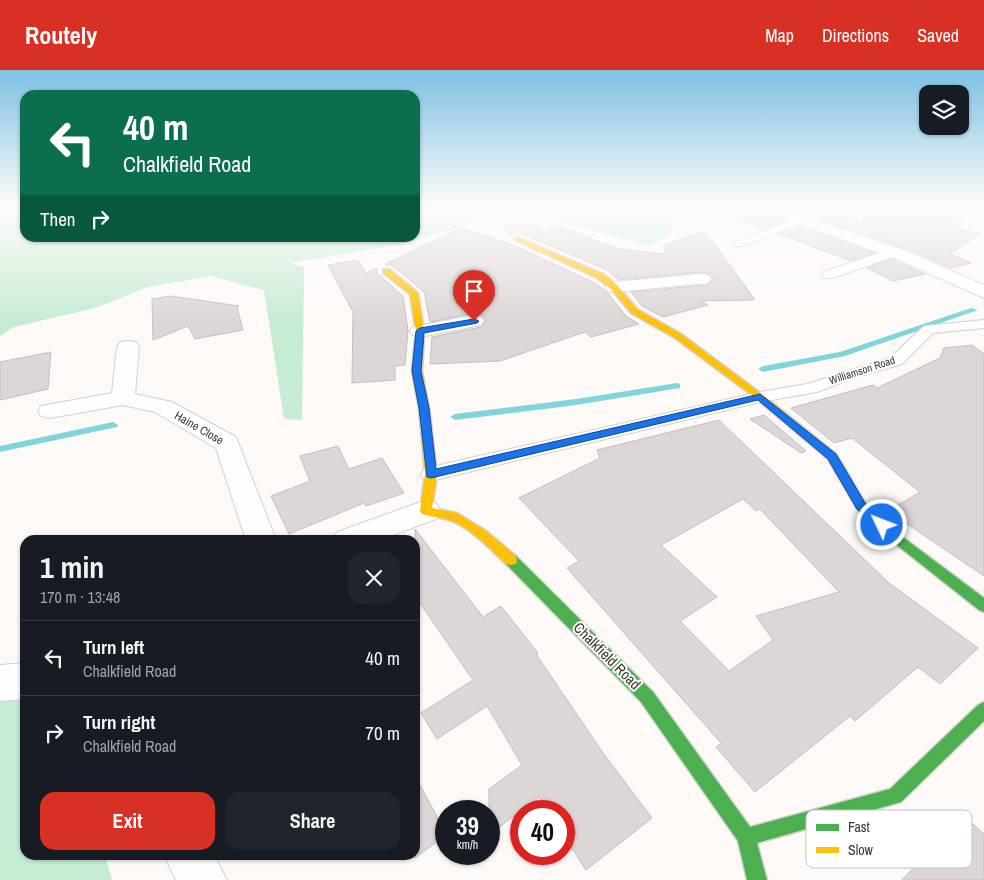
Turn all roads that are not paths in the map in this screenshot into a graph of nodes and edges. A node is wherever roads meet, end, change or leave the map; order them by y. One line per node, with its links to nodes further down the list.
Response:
1 (532, 246): 7 (street)
2 (875, 246): 3 (street)
3 (894, 252): 5 (lane); 8 (street)
4 (386, 271): 11 (street)
5 (828, 275)
6 (702, 279): 7 (street)
7 (614, 287): 13 (street)
8 (984, 292)
9 (474, 321): 11 (street)
10 (984, 324): 13 (lane, Williamson Road)
11 (420, 331): 16 (street)
12 (128, 347): 14 (street)
13 (760, 397): 16 (lane); 20 (street)
14 (123, 398): 15 (street); 18 (street, Haine Close)
15 (50, 411)
16 (431, 474): 17 (street)
17 (426, 511): 19 (street); 26 (street, Chalkfield Road)
18 (259, 535)
19 (361, 535)
20 (984, 606)
21 (20, 681): 22 (street)
22 (0, 683)
23 (984, 710): 24 (street)
24 (844, 810)
25 (806, 820): 26 (street)
26 (746, 837): 29 (street, Chalkfield Road)
27 (190, 860): 28 (street)
28 (203, 880)
29 (757, 880)

